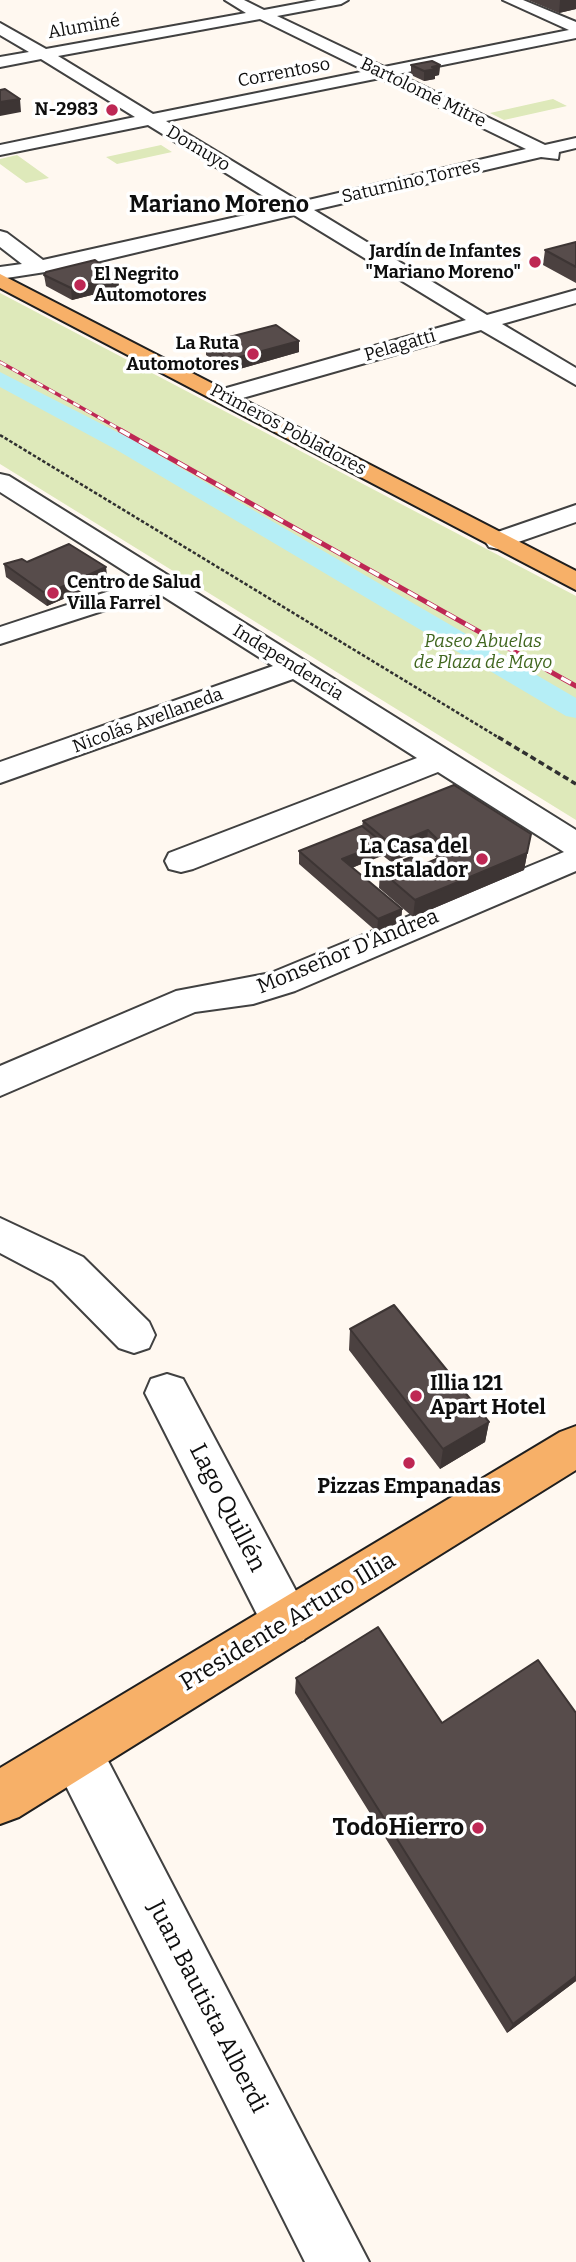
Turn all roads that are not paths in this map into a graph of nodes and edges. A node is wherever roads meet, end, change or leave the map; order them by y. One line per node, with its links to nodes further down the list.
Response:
1 (232, 0): 5 (street, Bartolomé Mitre)
2 (295, 0): 5 (street, Aluminé)
3 (341, 0): 5 (street, Aluminé)
4 (510, 0): 6 (street)
5 (256, 11): 9 (street, Aluminé); 12 (street, Bartolomé Mitre)
6 (576, 27)
7 (0, 28): 9 (street, Domuyo)
8 (576, 33): 12 (street, Correntoso)
9 (37, 51): 10 (street, Aluminé); 11 (street, Aluminé); 13 (street, Domuyo)
10 (0, 53)
11 (0, 62)
12 (382, 73): 13 (street, Correntoso); 16 (street, Bartolomé Mitre)
13 (150, 119): 15 (street, Correntoso); 18 (street, Domuyo)
14 (576, 143): 16 (street, Saturnino Torres)
15 (0, 150)
16 (542, 151): 17 (street, Bartolomé Mitre); 18 (street, Saturnino Torres)
17 (565, 162)
18 (297, 209): 20 (street, Saturnino Torres); 24 (street, Domuyo)
19 (0, 237): 20 (street)
20 (39, 267): 21 (street, Saturnino Torres)
21 (0, 273)
22 (0, 280): 26 (main road, Primeros Pobladores)
23 (576, 296): 24 (street, Pelagatti)
24 (484, 322): 25 (street, Domuyo); 26 (street, Pelagatti)
25 (576, 378)
26 (224, 397): 29 (main road, Primeros Pobladores)
27 (0, 481): 31 (street, Independencia)
28 (576, 513): 29 (street)
29 (498, 541): 30 (main road, Primeros Pobladores)
30 (576, 582)
31 (162, 583): 32 (street); 33 (street, Independencia)
32 (0, 636)
33 (296, 668): 34 (street, Independencia); 35 (street, Nicolás Avellaneda)
34 (441, 760): 36 (street, Independencia); 38 (street)
35 (0, 773)
36 (576, 845)
37 (576, 859): 39 (street, Monseñor D'Andrea)
38 (181, 861)
39 (0, 1082)
40 (0, 1234): 41 (street)
41 (134, 1335)
42 (167, 1393): 44 (street, Lago Quillén)
43 (576, 1446): 44 (main road, Presidente Arturo Illia)
44 (287, 1623): 45 (main road, Presidente Arturo Illia)
45 (76, 1752): 46 (main road, Presidente Arturo Illia); 47 (street, Juan Bautista Alberdi)
46 (0, 1798)
47 (338, 2262)

